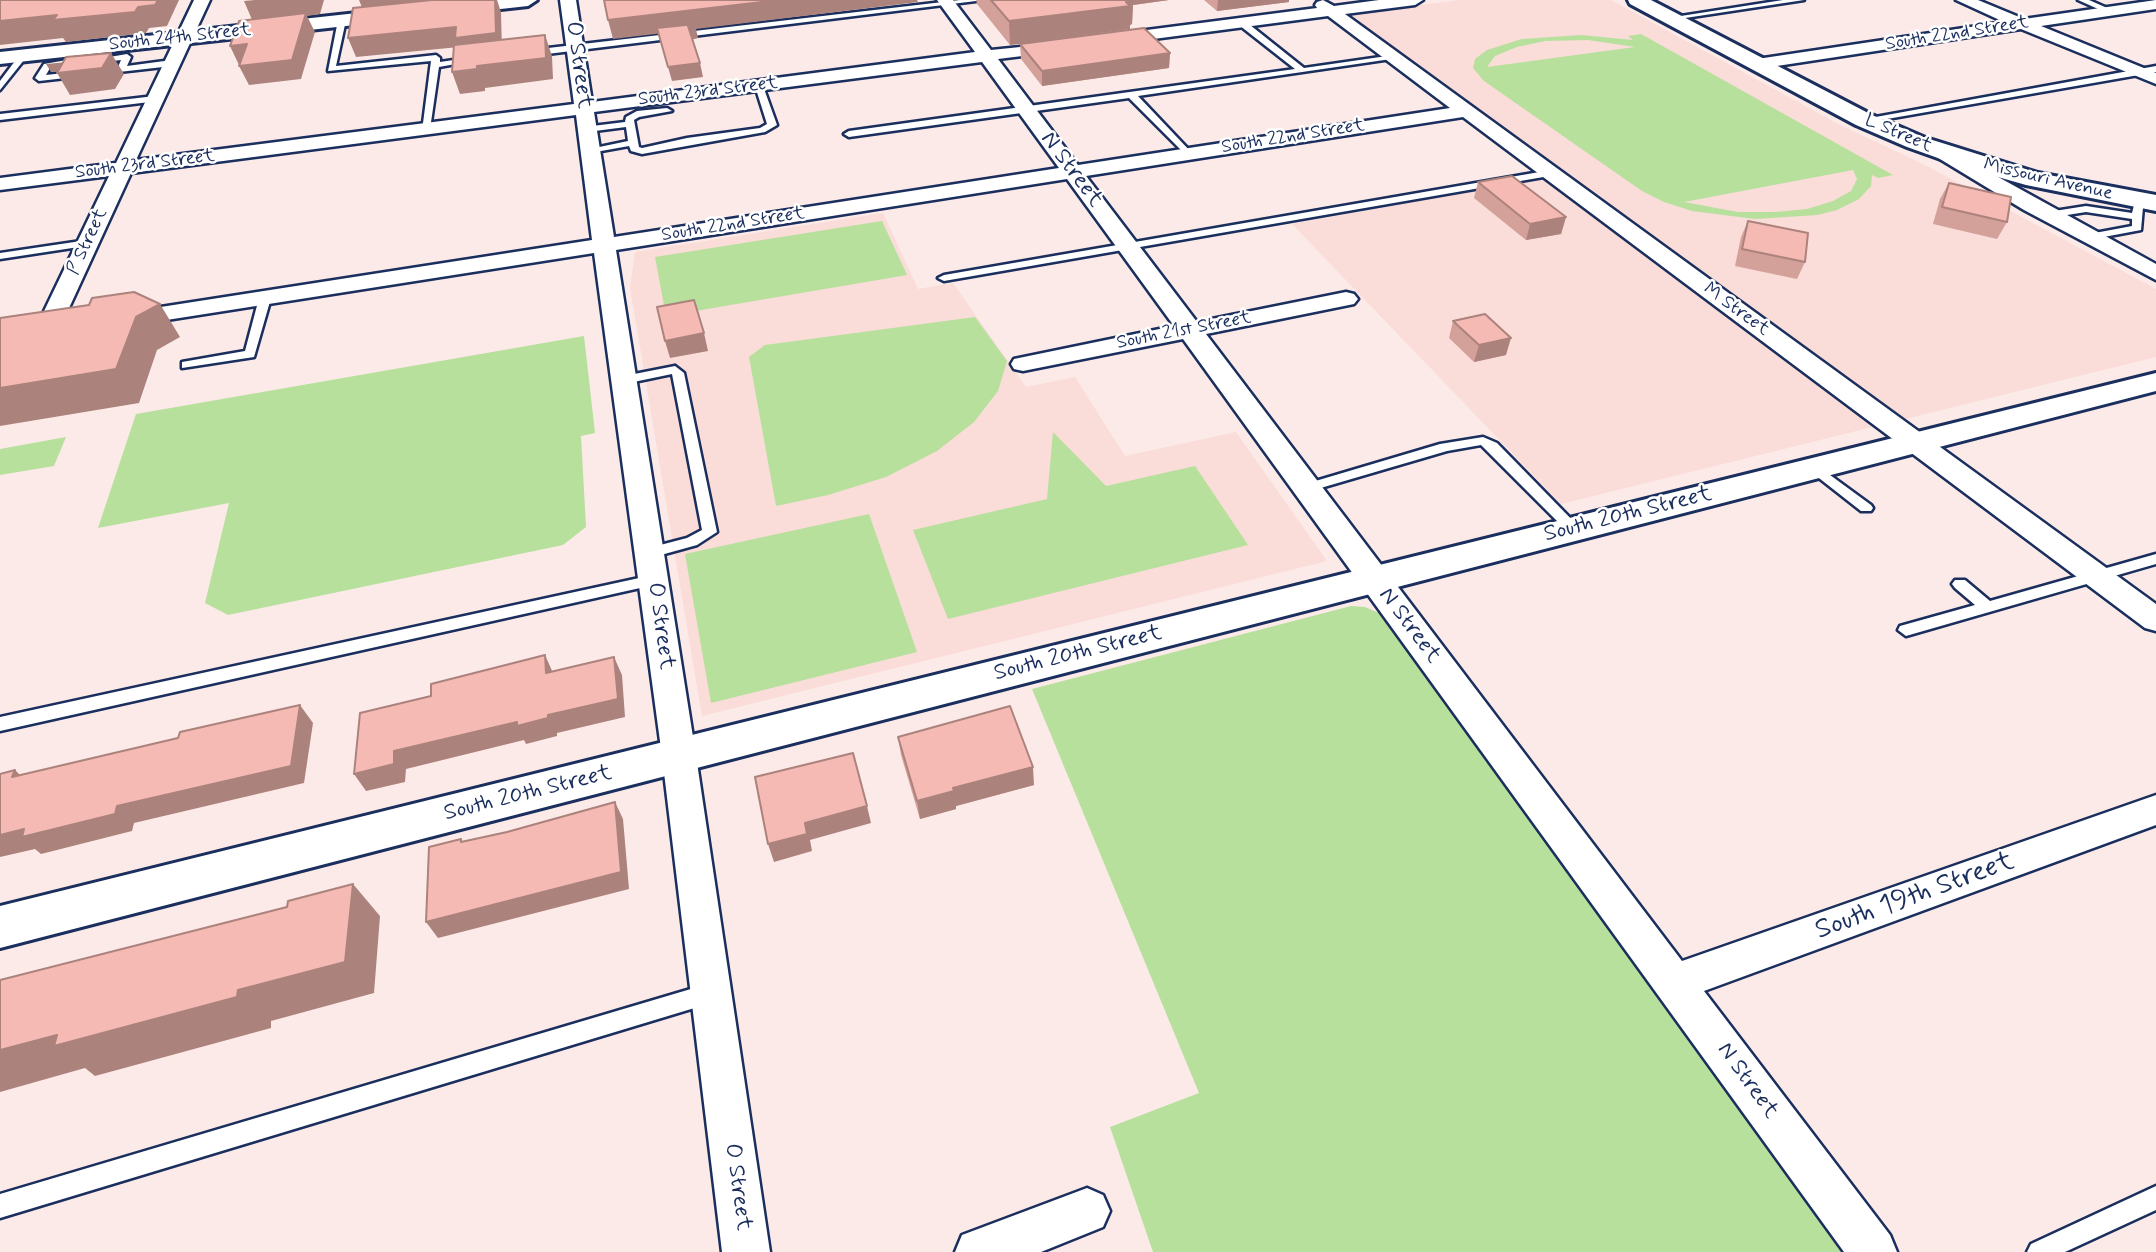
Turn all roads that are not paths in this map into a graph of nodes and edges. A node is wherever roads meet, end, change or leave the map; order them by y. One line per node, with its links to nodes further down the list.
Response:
1 (202, 0): 18 (street, P Street)
2 (528, 0): 15 (street, South 24th Street)
3 (568, 0): 19 (street, O Street)
4 (980, 0): 10 (lane)
5 (1415, 0): 12 (street, South 23rd Street)
6 (1637, 0): 14 (street, L Street)
7 (1800, 0): 14 (lane)
8 (1964, 0): 17 (street)
9 (2081, 0): 13 (lane)
10 (947, 2): 19 (lane); 22 (street, N Street)
11 (2156, 4): 13 (street, South 22nd Street)
12 (1324, 6): 16 (street, South 23rd Street); 24 (street, M Street)
13 (2110, 11): 17 (street, South 22nd Street)
14 (1672, 18): 27 (street, L Street)
15 (342, 20): 18 (street, South 24th Street); 28 (lane)
16 (1242, 23): 22 (street, South 23rd Street); 32 (lane)
17 (2023, 24): 27 (street, South 22nd Street); 31 (street)
18 (183, 38): 26 (street, P Street); 29 (street, South 24th Street)
19 (575, 48): 20 (lane); 45 (street, O Street)
20 (524, 54)
21 (24, 55): 23 (street, South 24th Street); 29 (street, South 24th Street); 35 (lane)
22 (986, 56): 34 (street, South 23rd Street); 38 (street, N Street)
23 (0, 58)
24 (1394, 58): 32 (lane); 40 (street, M Street)
25 (486, 59): 28 (lane)
26 (172, 63): 30 (lane); 37 (street, P Street)
27 (1757, 64): 42 (street, L Street)
28 (435, 65): 44 (lane)
29 (85, 66): 30 (lane); 30 (lane)
30 (121, 69)
31 (2148, 70): 33 (street); 42 (lane)
32 (1302, 71): 36 (lane)
33 (2156, 79)
34 (759, 86): 45 (street, South 23rd Street); 47 (lane)
35 (0, 87)
36 (1132, 95): 38 (lane); 49 (lane)
37 (155, 99): 41 (lane); 50 (street, P Street)
38 (1026, 109): 46 (lane); 51 (street, N Street)
39 (667, 111): 43 (lane)
40 (1466, 111): 49 (street, South 22nd Street); 52 (street, M Street)
41 (0, 117)
42 (1864, 120): 48 (street, L Street)
43 (630, 124): 45 (lane); 47 (lane)
44 (425, 129): 45 (street, South 23rd Street); 50 (street, South 23rd Street)
45 (587, 129): 47 (lane); 60 (street, O Street)
46 (849, 134)
47 (632, 144)
48 (1942, 152): 54 (street, Missouri Avenue); 56 (street, L Street)
49 (1188, 154): 51 (street, South 22nd Street)
50 (123, 168): 53 (street, South 23rd Street); 59 (street, P Street)
51 (1072, 171): 60 (street, South 22nd Street); 61 (street, N Street)
52 (1551, 173): 61 (lane); 76 (street, M Street)
53 (0, 184)
54 (2144, 206): 55 (lane); 57 (lane)
55 (2072, 211): 56 (lane); 57 (lane)
56 (2048, 215): 58 (street, L Street)
57 (2113, 232): 58 (lane)
58 (2088, 237): 63 (street, L Street)
59 (88, 243): 62 (lane); 70 (street, P Street)
60 (603, 245): 65 (street, South 22nd Street); 74 (street, O Street)
61 (1127, 245): 64 (lane); 69 (street, N Street)
62 (0, 256)
63 (2156, 272)
64 (944, 278)
65 (265, 298): 67 (street, South 22nd Street); 73 (lane)
66 (1346, 299): 69 (street, South 21st Street)
67 (101, 323)
68 (74, 327): 70 (street)
69 (1190, 330): 72 (street, South 21st Street); 78 (street, N Street)
70 (46, 332): 71 (street)
71 (23, 335)
72 (1023, 364)
73 (186, 365)
74 (624, 380): 82 (street, O Street); 82 (lane)
75 (2156, 382): 76 (street, South 20th Street)
76 (1916, 442): 77 (street, South 20th Street); 83 (street, M Street)
77 (1815, 468): 79 (lane); 80 (street, South 20th Street)
78 (1307, 488): 80 (lane); 84 (street, N Street)
79 (1866, 508)
80 (1573, 529): 84 (street, South 20th Street)
81 (2156, 559): 83 (lane)
82 (652, 566): 89 (lane); 90 (street, O Street)
83 (2097, 576): 86 (lane); 87 (street, M Street)
84 (1375, 579): 90 (street, South 20th Street); 93 (street, N Street)
85 (1960, 584): 86 (lane)
86 (1988, 607): 88 (lane)
87 (2156, 620)
88 (1906, 630)
89 (0, 724)
90 (678, 756): 92 (street, South 20th Street); 94 (street, O Street)
91 (2156, 810): 93 (street, South 19th Street)
92 (0, 927)
93 (1674, 983): 100 (street, N Street)
94 (711, 993): 96 (lane); 98 (street, O Street)
95 (2156, 1198): 101 (lane)
96 (0, 1206)
97 (1087, 1211): 99 (street)
98 (746, 1252)
99 (979, 1252)
100 (1873, 1252)
101 (2039, 1252)

